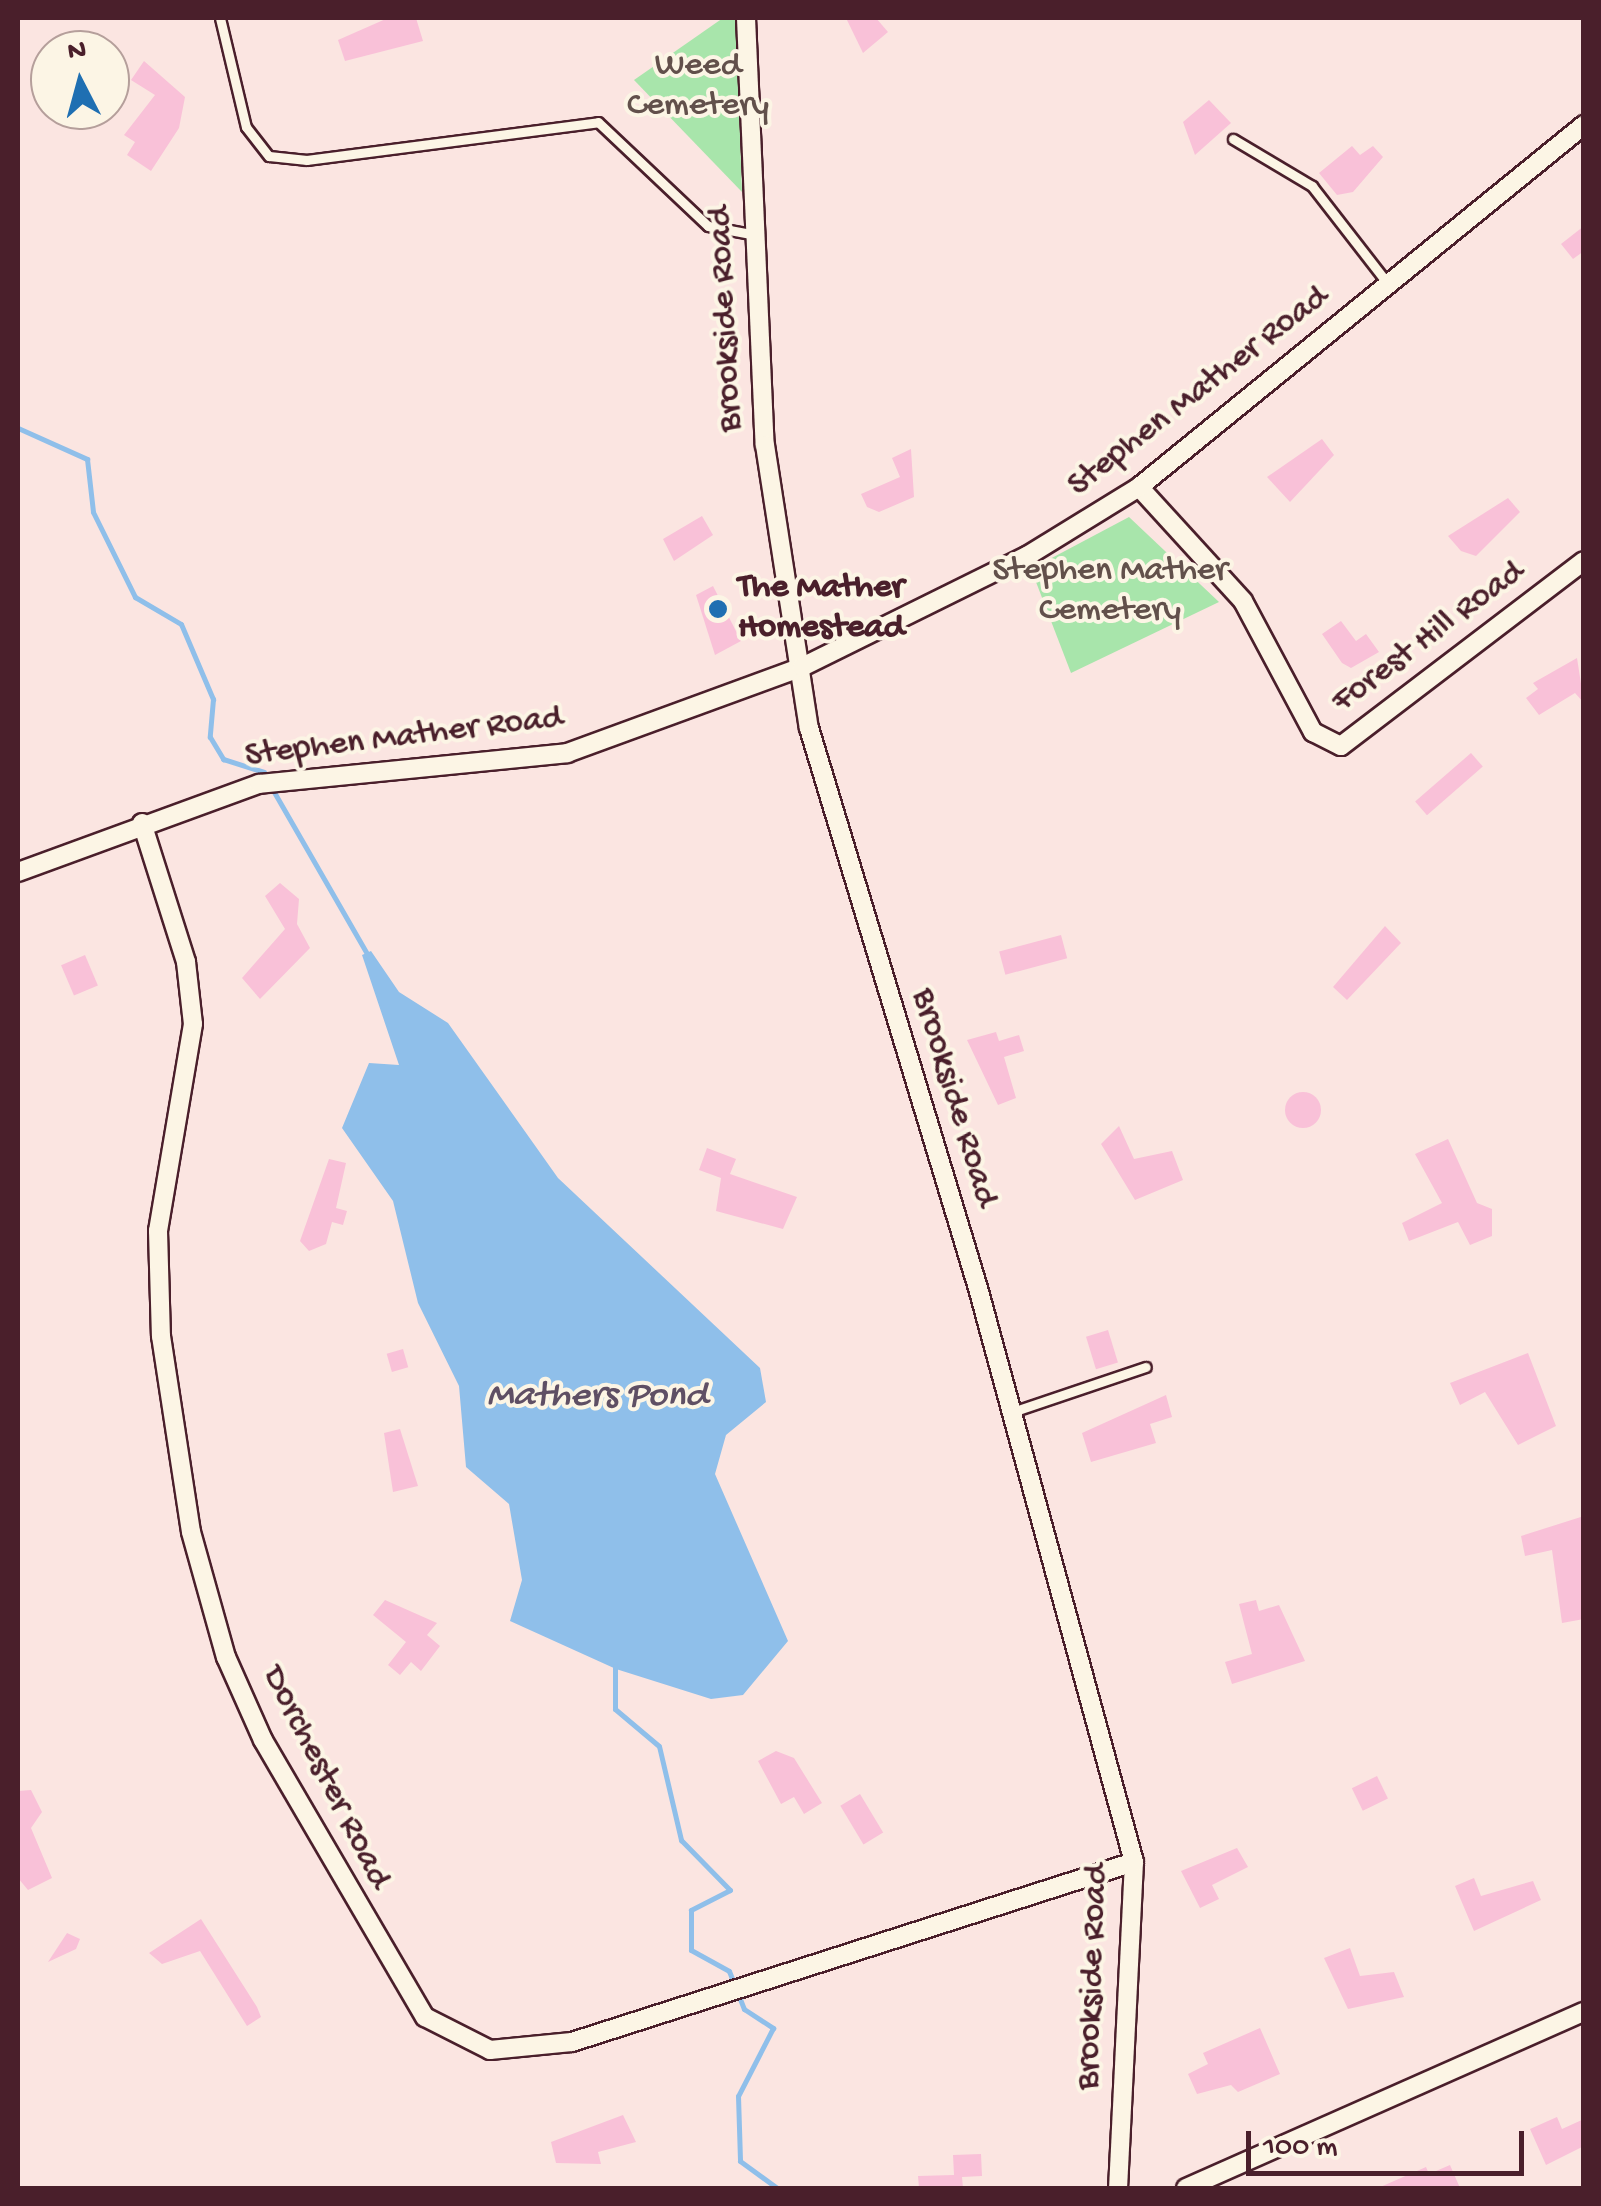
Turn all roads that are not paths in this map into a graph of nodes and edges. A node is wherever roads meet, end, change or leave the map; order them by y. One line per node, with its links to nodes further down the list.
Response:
1 (220, 18): 5 (lane)
2 (746, 18): 5 (street, Brookside Road)
3 (1584, 125): 6 (street, Stephen Mather Road)
4 (1233, 138): 6 (lane)
5 (756, 236): 9 (street, Brookside Road)
6 (1388, 284): 7 (street, Stephen Mather Road)
7 (1139, 487): 8 (street, Forest Hill Road); 9 (street, Stephen Mather Road)
8 (1584, 560)
9 (802, 667): 10 (street, Stephen Mather Road); 13 (street, Brookside Road)
10 (142, 823): 11 (street, Stephen Mather Road); 14 (street, Dorchester Road)
11 (18, 872)
12 (1146, 1367): 13 (lane)
13 (1012, 1412): 14 (street, Brookside Road)
14 (1134, 1862): 16 (street, Brookside Road)
15 (1584, 2012): 17 (street)
16 (1118, 2188)
17 (1186, 2188)

